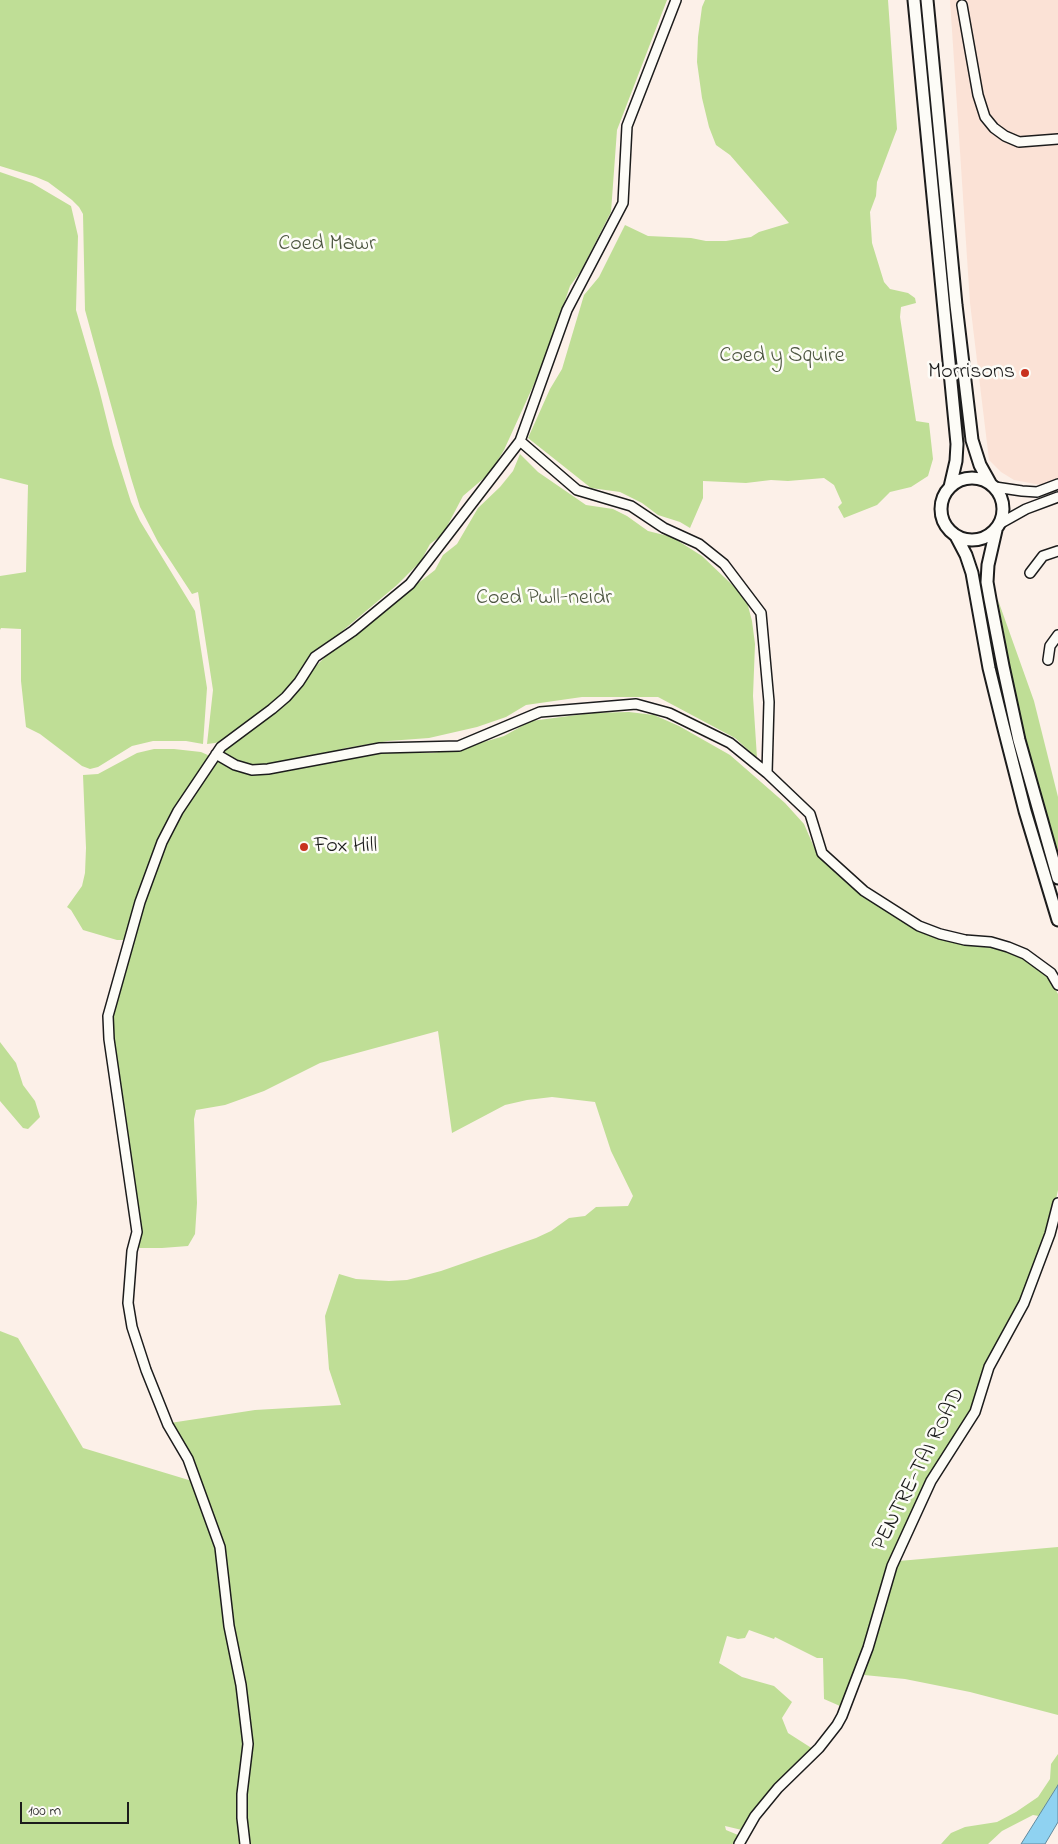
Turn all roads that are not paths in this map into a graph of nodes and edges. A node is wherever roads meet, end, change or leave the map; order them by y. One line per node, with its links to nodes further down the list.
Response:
1 (676, 0): 6 (street)
2 (914, 0): 9 (main road)
3 (927, 0): 8 (main road)
4 (962, 5): 5 (street)
5 (1058, 139)
6 (520, 441): 17 (street); 18 (street)
7 (1058, 484): 8 (street)
8 (992, 485): 9 (main road); 11 (main road)
9 (950, 487): 12 (main road)
10 (1058, 497): 11 (street)
11 (998, 527): 12 (main road); 19 (main road)
12 (956, 536): 20 (main road)
13 (1058, 551): 14 (street)
14 (1030, 572)
15 (1058, 635): 16 (street)
16 (1048, 660)
17 (216, 754): 18 (street); 23 (street)
18 (768, 773): 21 (street)
19 (1058, 878)
20 (1058, 920)
21 (1058, 985)
22 (1058, 1203): 24 (street, PENTRE-TAI ROAD)
23 (245, 1844)
24 (739, 1844)

